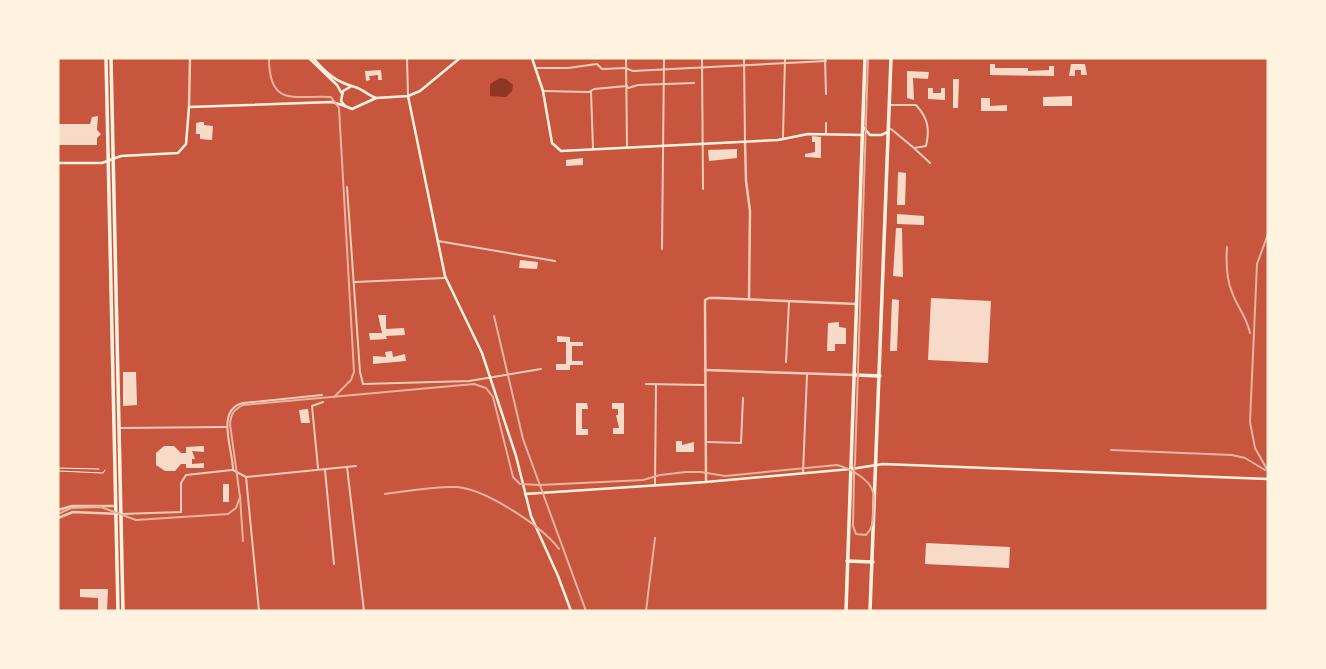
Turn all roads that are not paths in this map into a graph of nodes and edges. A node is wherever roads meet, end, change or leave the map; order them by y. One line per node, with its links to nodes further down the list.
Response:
1 (190, 58): 38 (street)
2 (311, 58): 25 (main road); 31 (main road)
3 (407, 58): 32 (street)
4 (460, 58): 32 (main road)
5 (532, 58): 19 (main road)
6 (626, 58): 20 (street)
7 (664, 58): 22 (street)
8 (702, 58): 21 (street)
9 (744, 58): 18 (street)
10 (785, 58): 16 (street)
11 (865, 58): 40 (main road)
12 (597, 59): 17 (street)
13 (825, 59): 16 (street); 30 (street)
14 (891, 59): 36 (main road)
15 (109, 60): 53 (main road)
16 (785, 62): 18 (street); 45 (street)
17 (597, 64): 19 (street); 20 (street)
18 (744, 65): 21 (street); 47 (street)
19 (536, 68): 28 (main road)
20 (625, 68): 22 (street); 26 (street)
21 (701, 68): 22 (street); 48 (street)
22 (664, 70): 24 (street)
23 (694, 83): 24 (street)
24 (663, 85): 26 (street); 49 (street)
25 (350, 87): 29 (main road); 31 (main road)
26 (627, 88): 27 (street); 51 (street)
27 (591, 90): 28 (street); 52 (street)
28 (543, 91): 52 (main road)
29 (362, 92): 33 (main road); 35 (main road)
30 (826, 94)
31 (341, 95): 34 (main road); 37 (main road)
32 (408, 96): 33 (main road); 58 (main road)
33 (376, 97): 35 (main road)
34 (332, 102): 37 (main road); 38 (main road)
35 (362, 104): 37 (main road)
36 (890, 105): 41 (main road); 50 (street)
37 (345, 106)
38 (189, 107): 53 (main road)
39 (826, 123): 42 (street)
40 (864, 128): 41 (main road); 44 (main road)
41 (890, 129): 43 (street); 46 (main road)
42 (826, 134): 44 (main road); 45 (main road)
43 (896, 134): 46 (street); 50 (street)
44 (864, 135): 65 (main road)
45 (783, 139): 47 (main road)
46 (889, 140): 71 (main road)
47 (745, 142): 48 (main road); 63 (street)
48 (704, 145): 49 (main road); 57 (street)
49 (664, 146): 51 (main road); 59 (street)
50 (914, 148): 55 (street)
51 (627, 149): 52 (main road)
52 (593, 150)
53 (111, 159): 54 (main road); 80 (main road)
54 (58, 163)
55 (930, 163)
56 (347, 187): 62 (street)
57 (703, 189)
58 (437, 241): 60 (street); 61 (main road)
59 (662, 249)
60 (555, 261)
61 (445, 278): 62 (street); 72 (main road)
62 (354, 282): 72 (street)
63 (748, 299): 64 (street); 68 (street)
64 (789, 301): 65 (street); 66 (street)
65 (858, 304): 70 (main road)
66 (786, 362)
67 (541, 369): 72 (street)
68 (705, 370): 69 (street); 75 (street)
69 (807, 374): 70 (street); 89 (street)
70 (855, 375): 71 (main road); 86 (main road)
71 (880, 376): 82 (main road)
72 (491, 378): 94 (main road)
73 (646, 384): 74 (street)
74 (656, 385): 75 (street); 93 (street)
75 (705, 385): 81 (street)
76 (322, 396): 79 (street)
77 (743, 398): 81 (street)
78 (323, 402): 88 (street)
79 (227, 427): 80 (street); 87 (street)
80 (116, 428): 95 (main road); 97 (main road)
81 (705, 442): 92 (street)
82 (877, 464): 86 (main road); 91 (main road); 100 (main road)
83 (356, 466): 84 (street)
84 (347, 467): 85 (street); 104 (street)
85 (325, 469): 88 (street); 101 (street)
86 (850, 469): 89 (main road); 99 (main road)
87 (233, 470): 90 (street); 97 (street)
88 (318, 470): 90 (street)
89 (803, 473): 92 (main road)
90 (246, 477): 103 (street)
91 (1268, 480)
92 (706, 482): 93 (main road)
93 (655, 485): 94 (main road)
94 (525, 494): 105 (main road)
95 (116, 506): 96 (street); 97 (main road)
96 (58, 510)
97 (118, 514): 98 (street); 102 (main road)
98 (58, 518)
99 (847, 561): 100 (main road); 106 (main road)
100 (873, 562): 107 (main road)
101 (334, 564)
102 (121, 611)
103 (259, 611)
104 (364, 611)
105 (570, 611)
106 (846, 611)
107 (870, 611)

